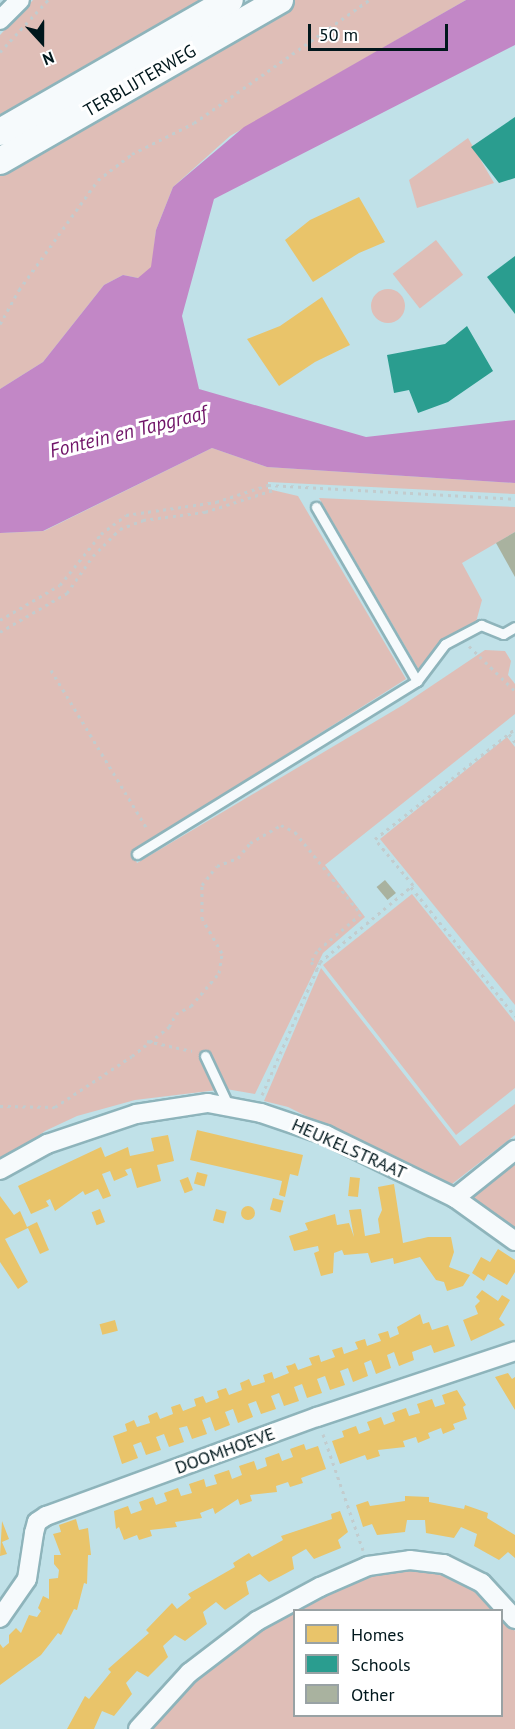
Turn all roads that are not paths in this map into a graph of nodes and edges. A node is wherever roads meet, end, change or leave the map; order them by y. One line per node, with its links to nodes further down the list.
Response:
1 (20, 0): 4 (street)
2 (230, 0): 5 (main road, TERBLIJTERWEG)
3 (280, 0): 6 (main road, TERBLIJTERWEG)
4 (0, 20)
5 (0, 132)
6 (0, 161)
7 (316, 507): 9 (lane)
8 (515, 627): 9 (lane)
9 (417, 681): 10 (lane)
10 (137, 854)
11 (205, 1056): 12 (lane)
12 (229, 1107): 14 (street, HEUKELSTRAAT); 15 (street, HEUKELSTRAAT)
13 (515, 1150): 15 (street)
14 (0, 1170)
15 (455, 1198): 16 (street, HEUKELSTRAAT)
16 (515, 1241)
17 (515, 1351): 18 (street, DOOMHOEVE)
18 (0, 1618)
19 (515, 1619): 20 (street)
20 (138, 1729)

